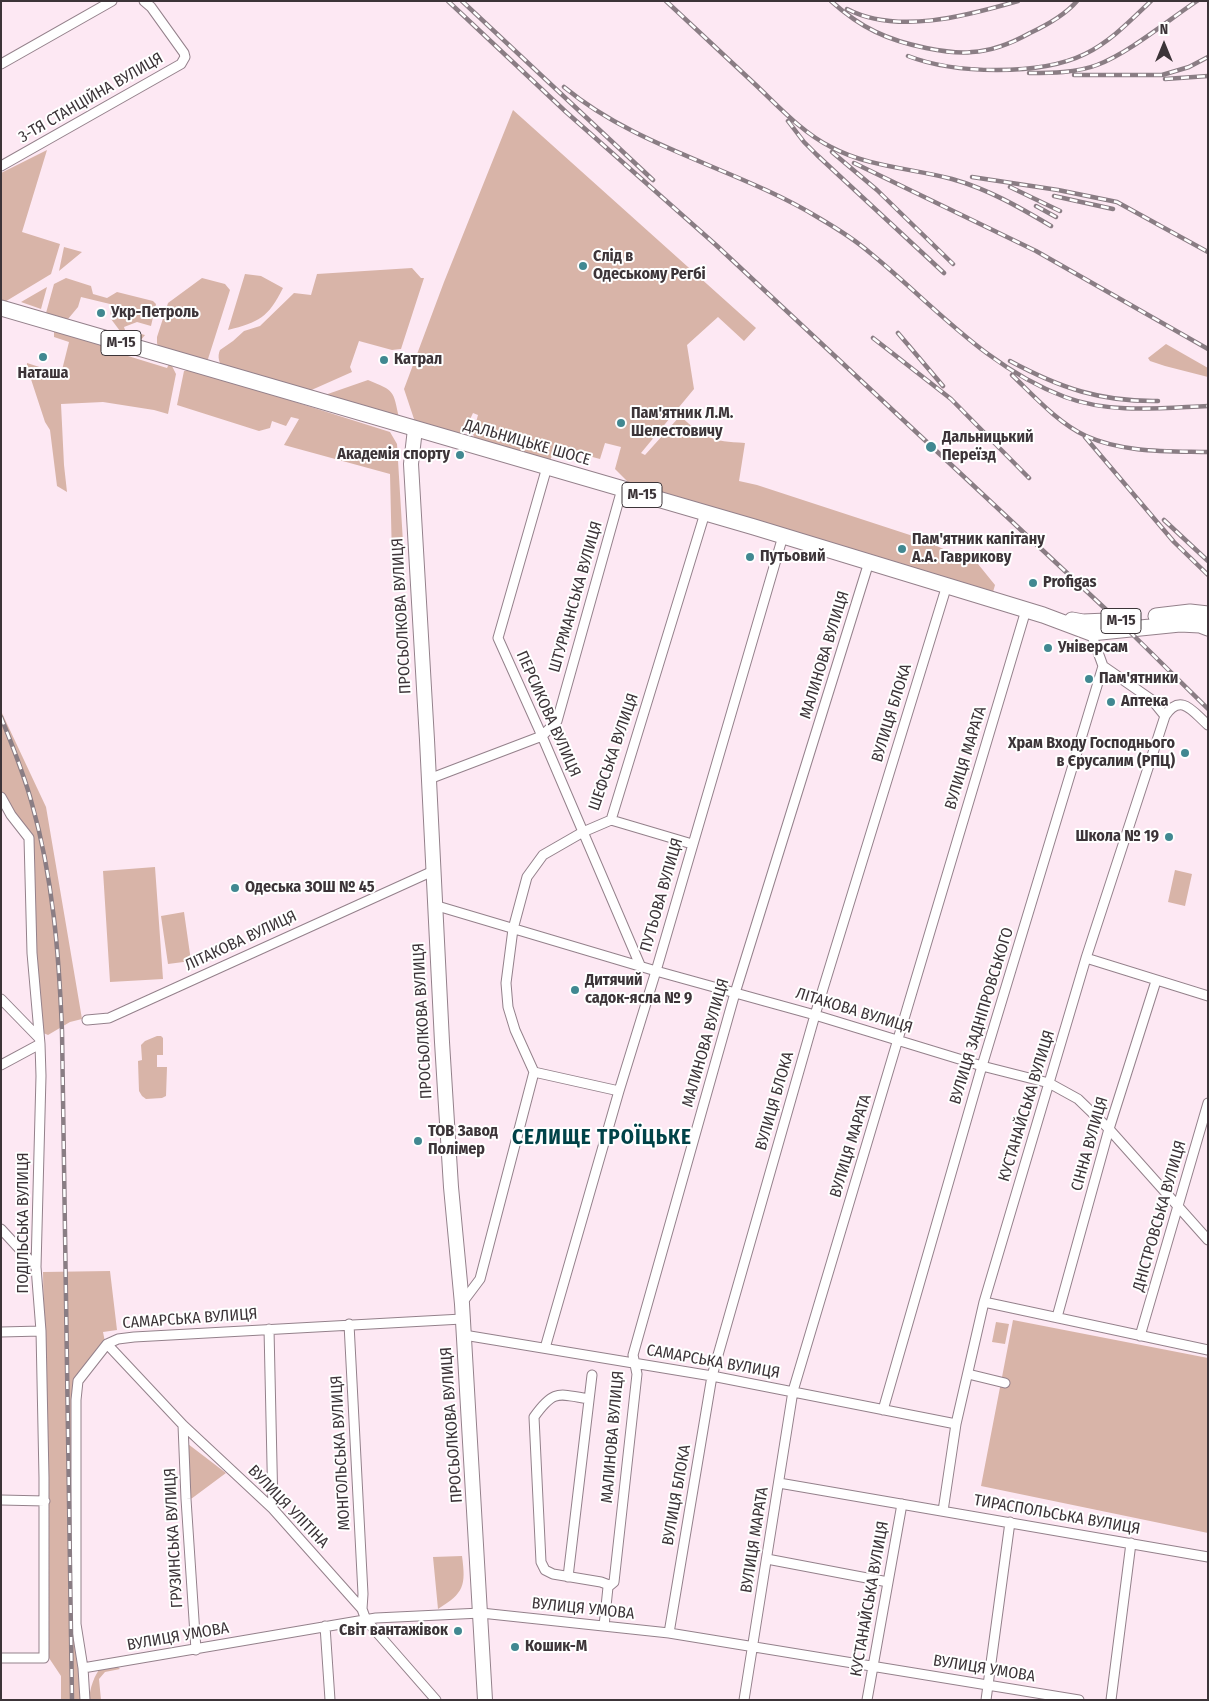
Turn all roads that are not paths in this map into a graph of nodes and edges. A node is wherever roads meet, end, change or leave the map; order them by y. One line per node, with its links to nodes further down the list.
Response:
1 (112, 1): 3 (street)
2 (144, 1): 4 (street, 3-ТЯ СТАНЦІЙНА ВУЛИЦЯ)
3 (1, 64)
4 (1, 166)
5 (1, 308): 6 (main road, ДАЛЬНИЦЬКЕ ШОСЕ / М-15)
6 (415, 429): 7 (main road, ДАЛЬНИЦЬКЕ ШОСЕ / М-15); 22 (street, ПРОСЬОЛКОВА ВУЛИЦЯ)
7 (547, 467): 8 (main road, ДАЛЬНИЦЬКЕ ШОСЕ / М-15); 21 (street, ПЕРСИКОВА ВУЛИЦЯ)
8 (622, 489): 9 (main road, ДАЛЬНИЦЬКЕ ШОСЕ / М-15); 21 (street, ШТУРМАНСЬКА ВУЛИЦЯ)
9 (705, 513): 10 (main road, ДАЛЬНИЦЬКЕ ШОСЕ / М-15); 24 (street, ШЕФСЬКА ВУЛИЦЯ)
10 (783, 536): 11 (main road, ДАЛЬНИЦЬКЕ ШОСЕ / М-15); 26 (street, ПУТЬОВА ВУЛИЦЯ)
11 (869, 562): 12 (main road, ДАЛЬНИЦЬКЕ ШОСЕ / М-15); 34 (street, МАЛИНОВА ВУЛИЦЯ)
12 (947, 585): 13 (main road, ДАЛЬНИЦЬКЕ ШОСЕ / М-15); 37 (street, ВУЛИЦЯ БЛОКА)
13 (1026, 610): 15 (main road, ДАЛЬНИЦЬКЕ ШОСЕ / М-15); 39 (street, ВУЛИЦЯ МАРАТА)
14 (1208, 614): 15 (main road, М-15)
15 (1043, 615): 17 (main road, М-15)
16 (1208, 628): 17 (main road, М-15)
17 (1091, 633): 18 (street)
18 (1103, 666): 19 (street); 42 (street, ВУЛИЦЯ ЗАДНІПРОВСЬКОГО)
19 (1164, 716): 20 (street); 30 (street, КУСТАНАЙСЬКА ВУЛИЦЯ)
20 (1208, 726)
21 (542, 736): 22 (street, ШТУРМАНСЬКА ВУЛИЦЯ); 25 (street, ПЕРСИКОВА ВУЛИЦЯ)
22 (429, 779): 27 (street, ПРОСЬОЛКОВА ВУЛИЦЯ)
23 (1, 797): 40 (street, ПОДІЛЬСЬКА ВУЛИЦЯ)
24 (611, 820): 25 (street, ШЕФСЬКА ВУЛИЦЯ); 26 (street)
25 (583, 832): 29 (street, ШЕФСЬКА ВУЛИЦЯ); 31 (street, ПЕРСИКОВА ВУЛИЦЯ)
26 (692, 844): 32 (street, ПУТЬОВА ВУЛИЦЯ)
27 (433, 871): 28 (street, ПРОСЬОЛКОВА ВУЛИЦЯ); 38 (street, ЛІТАКОВА ВУЛИЦЯ)
28 (434, 905): 29 (street, ЛІТАКОВА ВУЛИЦЯ); 53 (street, ПРОСЬОЛКОВА ВУЛИЦЯ)
29 (513, 929): 31 (street, ЛІТАКОВА ВУЛИЦЯ); 43 (street, ШЕФСЬКА ВУЛИЦЯ)
30 (1086, 958): 33 (street); 44 (street, КУСТАНАЙСЬКА ВУЛИЦЯ)
31 (640, 965): 32 (street, ЛІТАКОВА ВУЛИЦЯ)
32 (656, 971): 34 (street, ЛІТАКОВА ВУЛИЦЯ); 45 (street, ПУТЬОВА ВУЛИЦЯ)
33 (1156, 981): 35 (street); 47 (street, СІННА ВУЛИЦЯ)
34 (736, 993): 37 (street, ЛІТАКОВА ВУЛИЦЯ); 65 (street, МАЛИНОВА ВУЛИЦЯ)
35 (1208, 996)
36 (1, 999): 40 (street)
37 (815, 1015): 39 (street, ЛІТАКОВА ВУЛИЦЯ); 68 (street, ВУЛИЦЯ БЛОКА)
38 (87, 1020)
39 (898, 1040): 42 (street, ЛІТАКОВА ВУЛИЦЯ); 70 (street, ВУЛИЦЯ МАРАТА)
40 (39, 1041): 41 (street); 51 (street, ПОДІЛЬСЬКА ВУЛИЦЯ)
41 (1, 1065)
42 (982, 1066): 44 (street, ЛІТАКОВА ВУЛИЦЯ); 72 (street, ВУЛИЦЯ ЗАДНІПРОВСЬКОГО)
43 (534, 1072): 45 (street); 53 (street)
44 (1049, 1084): 47 (street, ЛІТАКОВА ВУЛИЦЯ); 52 (street, КУСТАНАЙСЬКА ВУЛИЦЯ)
45 (619, 1091): 63 (street, ПУТЬОВА ВУЛИЦЯ)
46 (1208, 1103): 48 (street, ДНІСТРОВСЬКА ВУЛИЦЯ)
47 (1109, 1130): 48 (street, ЛІТАКОВА ВУЛИЦЯ); 54 (street, СІННА ВУЛИЦЯ)
48 (1178, 1205): 50 (street, ЛІТАКОВА ВУЛИЦЯ); 61 (street, ДНІСТРОВСЬКА ВУЛИЦЯ)
49 (1, 1229): 51 (street)
50 (1208, 1240)
51 (36, 1267): 58 (street, ПОДІЛЬСЬКА ВУЛИЦЯ)
52 (984, 1302): 54 (street); 66 (street, КУСТАНАЙСЬКА ВУЛИЦЯ)
53 (462, 1304): 55 (street, ПРОСЬОЛКОВА ВУЛИЦЯ)
54 (1057, 1317): 61 (street)
55 (462, 1319): 56 (street, САМАРСЬКА ВУЛИЦЯ); 60 (street, ПРОСЬОЛКОВА ВУЛИЦЯ)
56 (349, 1324): 57 (street, САМАРСЬКА ВУЛИЦЯ); 88 (street, МОНГОЛЬСЬКА ВУЛИЦЯ)
57 (268, 1328): 62 (street, САМАРСЬКА ВУЛИЦЯ); 79 (street)
58 (41, 1331): 59 (street); 77 (street, ПОДІЛЬСЬКА ВУЛИЦЯ)
59 (1, 1332)
60 (464, 1335): 63 (street, САМАРСЬКА ВУЛИЦЯ); 89 (street, ПРОСЬОЛКОВА ВУЛИЦЯ)
61 (1140, 1336): 64 (street)
62 (107, 1344): 74 (street, ВУЛИЦЯ УЛІТІНА); 98 (street, САМАРСЬКА ВУЛИЦЯ)
63 (545, 1348): 65 (street, САМАРСЬКА ВУЛИЦЯ)
64 (1208, 1350)
65 (634, 1364): 68 (street, САМАРСЬКА ВУЛИЦЯ); 87 (street, МАЛИНОВА ВУЛИЦЯ)
66 (968, 1374): 69 (street); 73 (street, КУСТАНАЙСЬКА ВУЛИЦЯ)
67 (592, 1375): 71 (street)
68 (712, 1376): 70 (street, САМАРСЬКА ВУЛИЦЯ); 93 (street, ВУЛИЦЯ БЛОКА)
69 (1005, 1383)
70 (793, 1391): 72 (street, САМАРСЬКА ВУЛИЦЯ); 75 (street, ВУЛИЦЯ МАРАТА)
71 (588, 1399): 85 (street); 85 (street)
72 (883, 1410): 73 (street, САМАРСЬКА ВУЛИЦЯ)
73 (956, 1424): 80 (street, КУСТАНАЙСЬКА ВУЛИЦЯ)
74 (183, 1425): 79 (street, ВУЛИЦЯ УЛІТІНА); 95 (street, ГРУЗИНСЬКА ВУЛИЦЯ)
75 (780, 1483): 78 (street, ТИРАСПОЛЬСЬКА ВУЛИЦЯ); 84 (street, ВУЛИЦЯ МАРАТА)
76 (1, 1500): 77 (street)
77 (45, 1501): 96 (street, ПОДІЛЬСЬКА ВУЛИЦЯ)
78 (902, 1504): 80 (street, ТИРАСПОЛЬСЬКА ВУЛИЦЯ); 86 (street, КУСТАНАЙСЬКА ВУЛИЦЯ)
79 (272, 1509): 88 (street, ВУЛИЦЯ УЛІТІНА)
80 (943, 1511): 81 (street, ТИРАСПОЛЬСЬКА ВУЛИЦЯ)
81 (1010, 1522): 82 (street, ТИРАСПОЛЬСЬКА ВУЛИЦЯ); 99 (street)
82 (1131, 1544): 83 (street, ТИРАСПОЛЬСЬКА ВУЛИЦЯ); 108 (street)
83 (1208, 1556)
84 (767, 1559): 86 (street); 94 (street, ВУЛИЦЯ МАРАТА)
85 (568, 1577): 87 (street)
86 (888, 1582): 97 (street, КУСТАНАЙСЬКА ВУЛИЦЯ)
87 (609, 1585): 92 (street, МАЛИНОВА ВУЛИЦЯ)
88 (362, 1610): 90 (street, ВУЛИЦЯ УЛІТІНА)
89 (481, 1613): 90 (street, ВУЛИЦЯ УМОВА); 92 (street, ВУЛИЦЯ УМОВА); 103 (street, ПРОСЬОЛКОВА ВУЛИЦЯ)
90 (366, 1620): 91 (street, ВУЛИЦЯ УМОВА); 102 (street, ВУЛИЦЯ УЛІТІНА)
91 (325, 1626): 95 (street, ВУЛИЦЯ УМОВА); 101 (street)
92 (604, 1626): 93 (street, ВУЛИЦЯ УМОВА)
93 (669, 1633): 94 (street, ВУЛИЦЯ УМОВА)
94 (753, 1646): 97 (street, ВУЛИЦЯ УМОВА); 104 (street, ВУЛИЦЯ МАРАТА)
95 (196, 1650): 98 (street, ВУЛИЦЯ УМОВА)
96 (1, 1658)
97 (872, 1666): 99 (street, ВУЛИЦЯ УМОВА); 105 (street, КУСТАНАЙСЬКА ВУЛИЦЯ)
98 (83, 1668): 100 (street, САМАРСЬКА ВУЛИЦЯ)
99 (988, 1684): 106 (street); 107 (street, ВУЛИЦЯ УМОВА)
100 (85, 1700)
101 (330, 1700)
102 (436, 1700)
103 (485, 1700)
104 (744, 1700)
105 (867, 1700)
106 (986, 1700)
107 (1079, 1700)
108 (1111, 1700)

